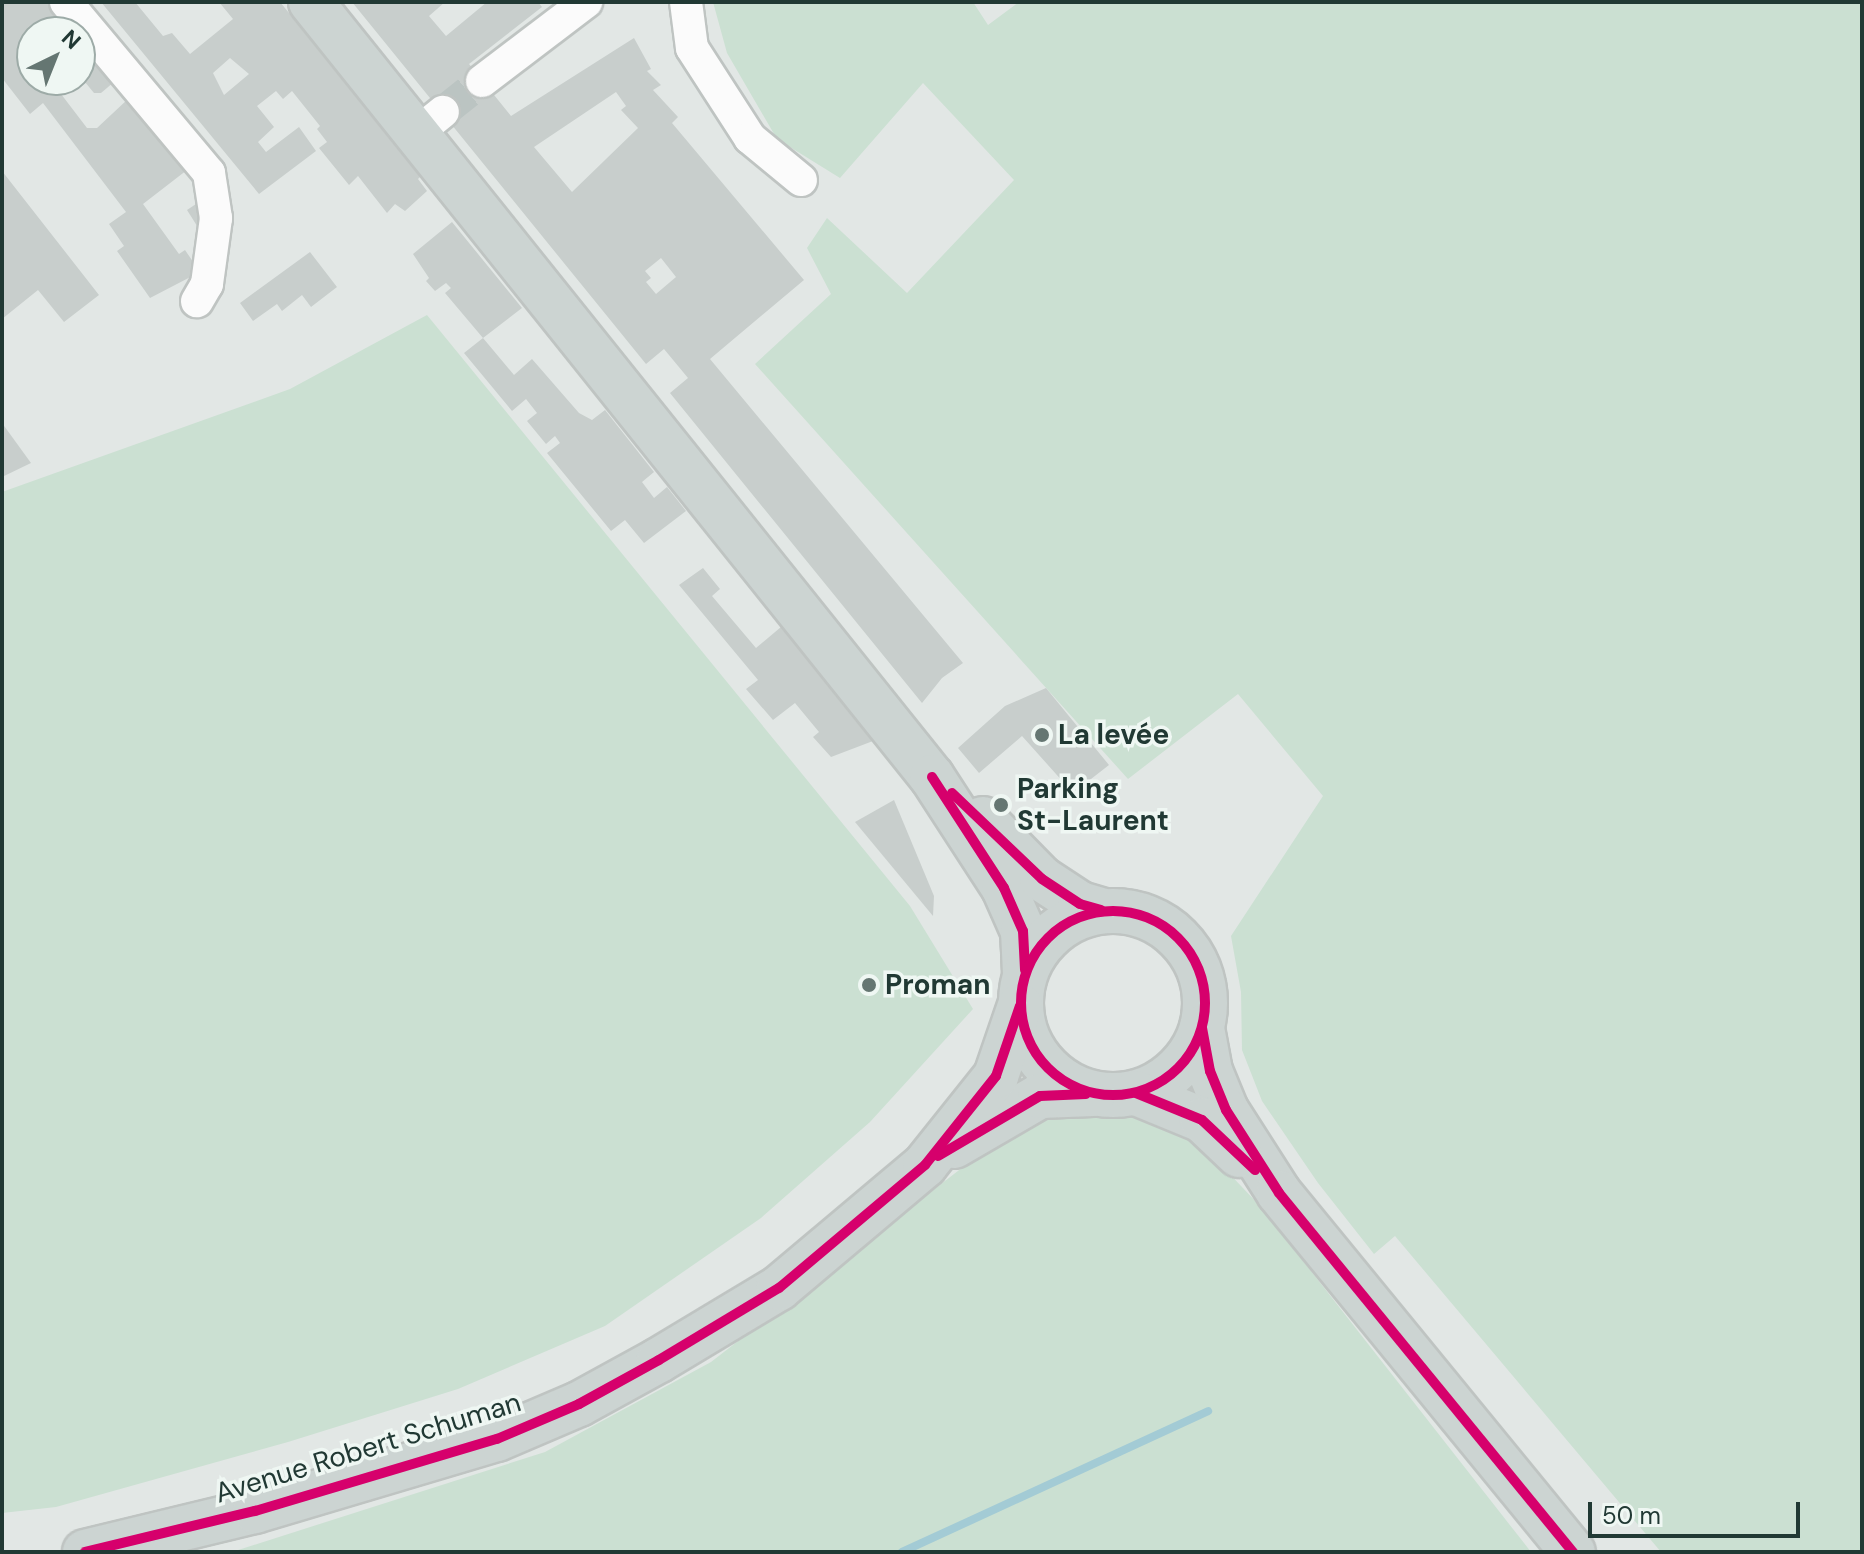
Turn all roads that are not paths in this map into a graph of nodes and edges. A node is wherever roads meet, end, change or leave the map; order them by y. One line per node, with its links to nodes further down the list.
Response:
1 (66, 2): 7 (street)
2 (311, 2): 8 (main road)
3 (686, 2): 6 (street)
4 (572, 5): 5 (street)
5 (482, 81)
6 (801, 180)
7 (197, 301)
8 (932, 777): 9 (main road); 10 (main road)
9 (1101, 910): 10 (main road); 11 (main road)
10 (1022, 990): 13 (main road); 14 (main road, Avenue Robert Schuman)
11 (1202, 1028): 12 (main road); 15 (main road)
12 (1136, 1093): 13 (main road); 15 (main road)
13 (1093, 1094): 14 (main road, Avenue Robert Schuman)
14 (925, 1165): 16 (main road, Avenue Robert Schuman)
15 (1279, 1193): 17 (main road)
16 (85, 1552)
17 (1573, 1552)

